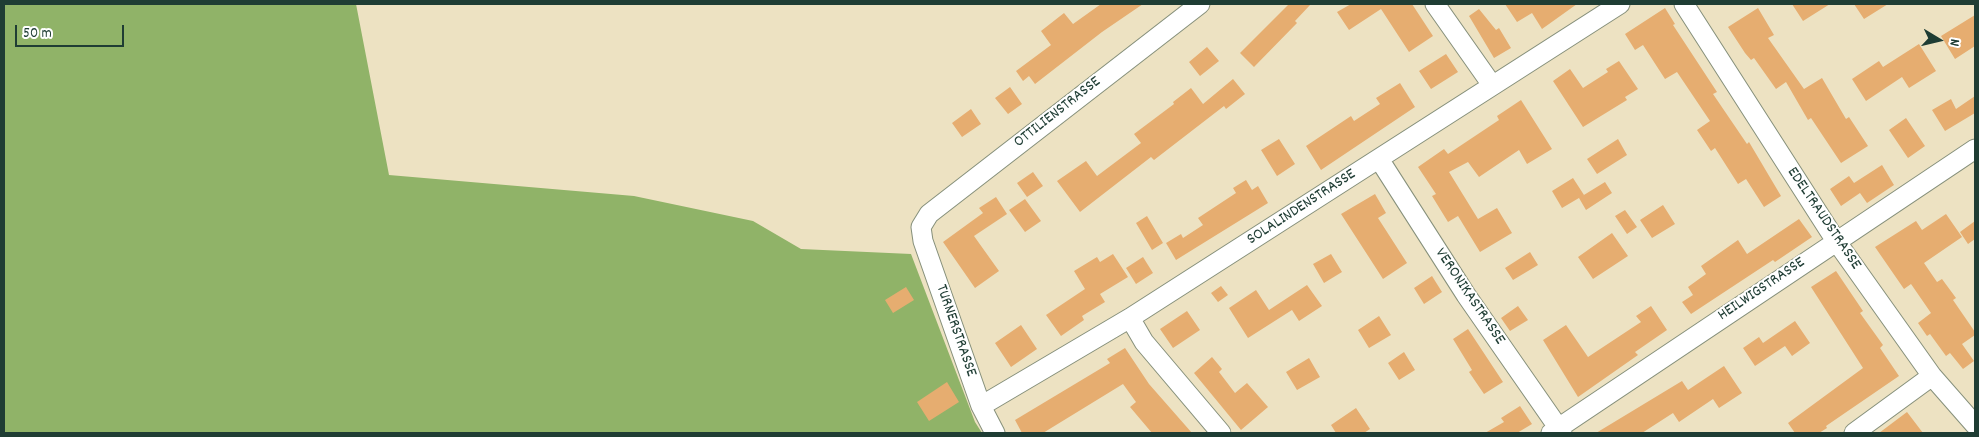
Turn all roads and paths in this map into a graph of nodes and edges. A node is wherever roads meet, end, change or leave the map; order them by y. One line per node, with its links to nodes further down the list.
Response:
1 (1200, 4): 8 (street, OTTILIENSTRASSE)
2 (1435, 4): 5 (street)
3 (1620, 4): 5 (street, SOLALINDENSTRASSE)
4 (1684, 4): 9 (street, EDELTRAUDSTRASSE)
5 (1492, 85): 7 (street, SOLALINDENSTRASSE)
6 (1975, 149): 9 (street, HEILWIGSTRASSE)
7 (1378, 159): 10 (street, SOLALINDENSTRASSE); 14 (street, VERONIKASTRASSE)
8 (921, 227): 12 (street, TURNERSTRASSE)
9 (1836, 241): 11 (street, EDELTRAUDSTRASSE); 14 (street, HEILWIGSTRASSE)
10 (1130, 318): 12 (street, SOLALINDENSTRASSE); 16 (street)
11 (1932, 376): 13 (street, EDELTRAUDSTRASSE); 17 (street)
12 (981, 406): 15 (street, TURNERSTRASSE)
13 (1975, 425)
14 (1557, 432)
15 (995, 433)
16 (1220, 433)
17 (1854, 433)

